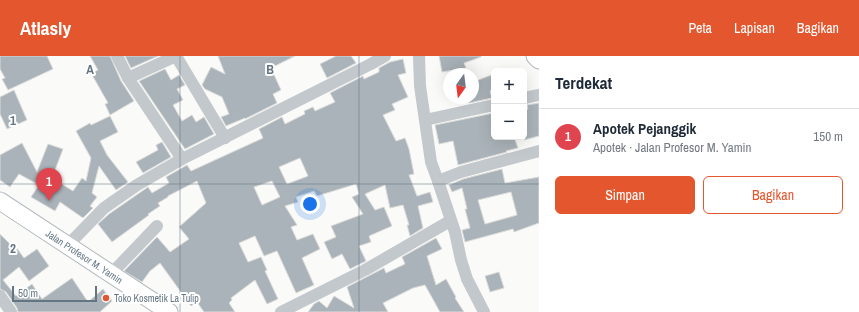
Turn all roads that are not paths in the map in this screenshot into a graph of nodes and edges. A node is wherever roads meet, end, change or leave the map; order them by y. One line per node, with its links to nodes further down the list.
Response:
1 (117, 56): 7 (street)
2 (176, 56): 7 (street); 12 (street)
3 (385, 56): 12 (street)
4 (419, 56): 11 (street)
5 (535, 56): 6 (main road)
6 (539, 60)
7 (128, 78): 14 (street)
8 (539, 95): 9 (street)
9 (527, 97)
10 (491, 106): 11 (street)
11 (424, 120): 15 (street)
12 (225, 138): 14 (street)
13 (539, 151): 15 (street)
14 (182, 159): 19 (street)
15 (438, 181): 17 (street)
16 (0, 201): 19 (main road, Jalan Profesor M. Yamin)
17 (450, 221): 24 (street); 25 (street)
18 (157, 226): 20 (street)
19 (68, 245): 20 (main road, Jalan Profesor M. Yamin)
20 (111, 274): 23 (main road, Jalan Profesor M. Yamin)
21 (0, 296): 22 (street)
22 (11, 312)
23 (169, 312)
24 (280, 312)
25 (484, 312)

